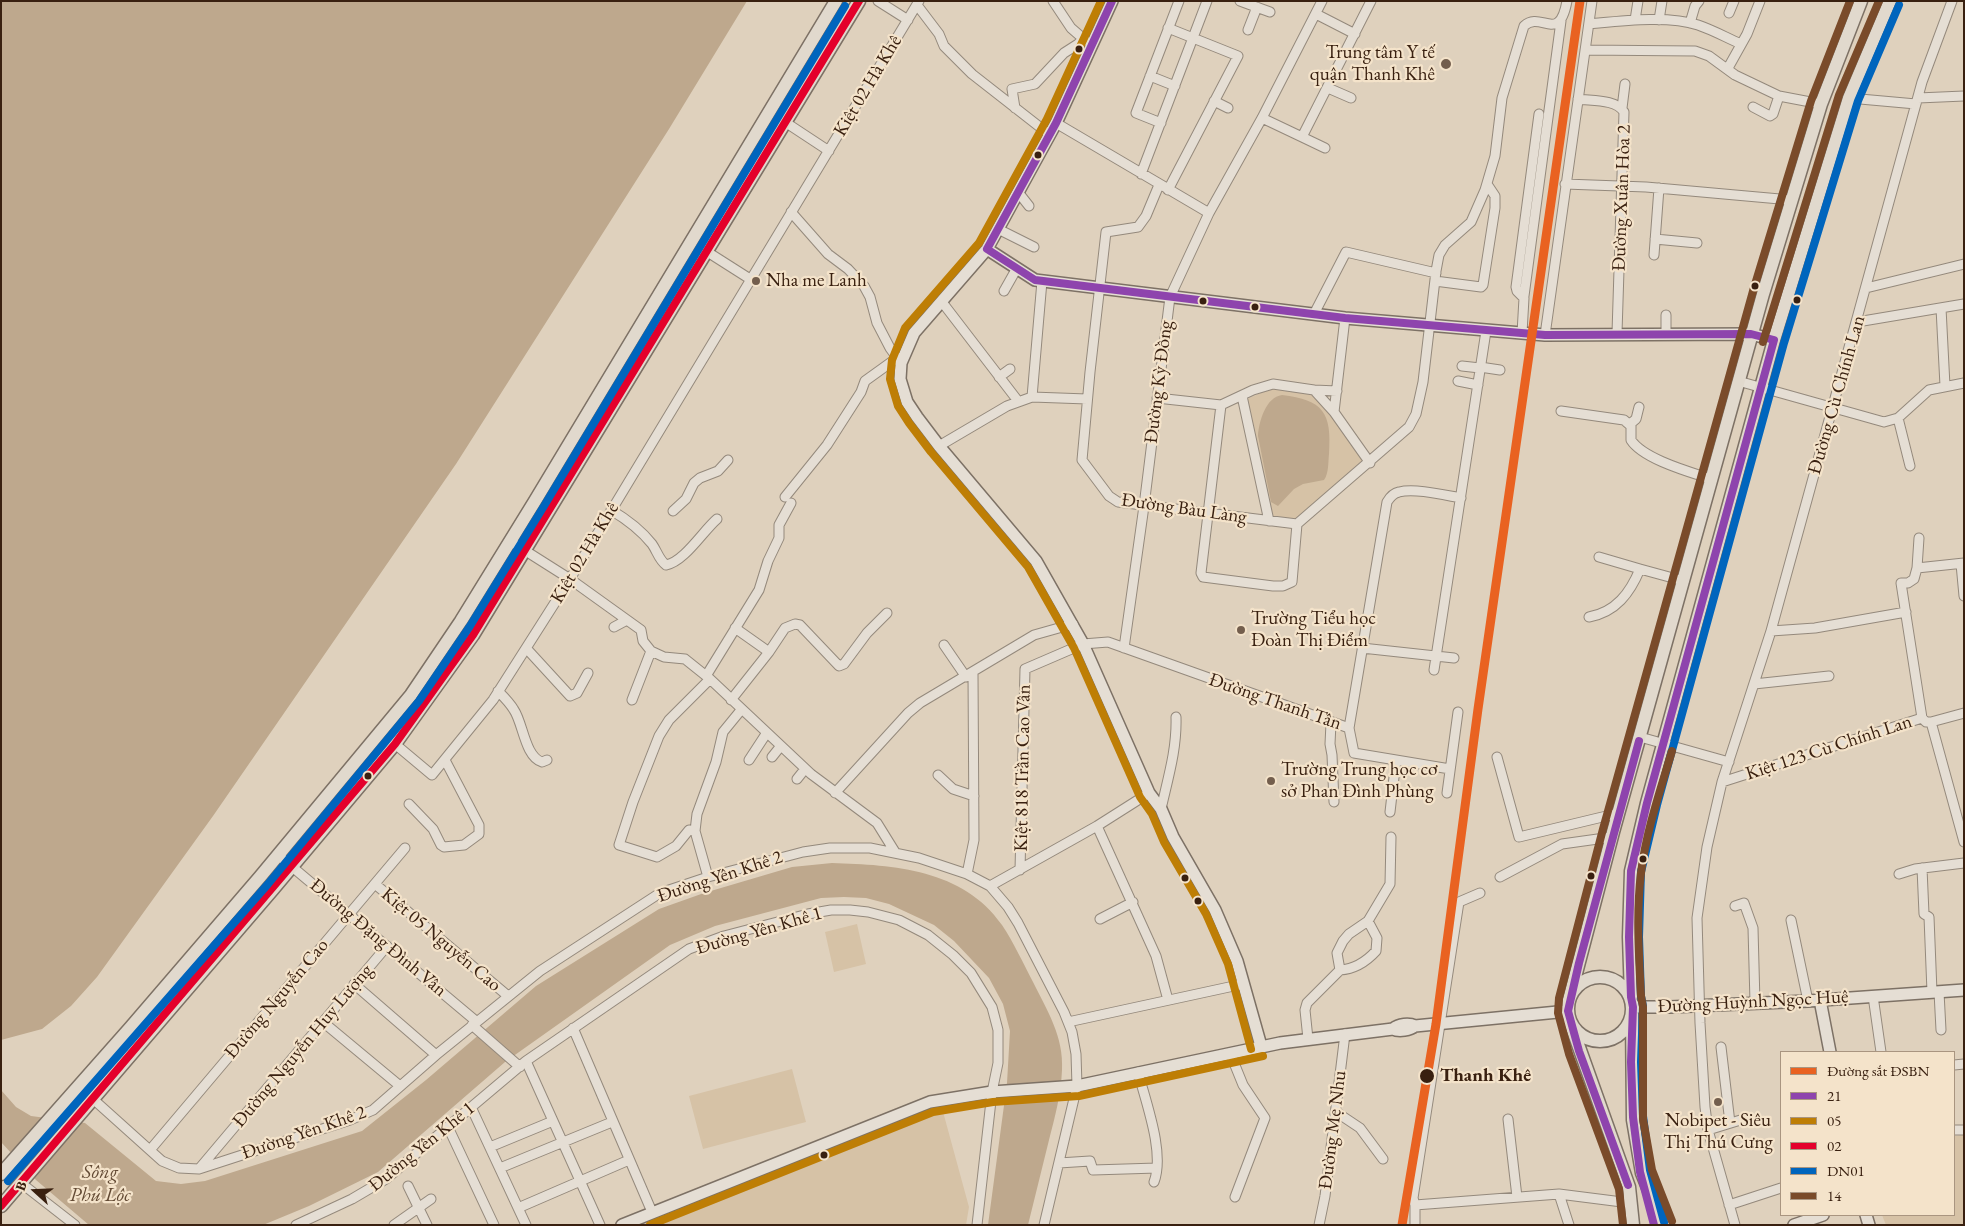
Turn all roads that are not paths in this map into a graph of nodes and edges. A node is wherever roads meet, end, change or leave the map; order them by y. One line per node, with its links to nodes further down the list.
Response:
1 (836, 1): 65 (main road)
2 (858, 1): 58 (main road)
3 (878, 1): 26 (street, Kiệt 02 Hà Khê)
4 (1053, 1): 36 (street)
5 (1112, 1): 36 (street)
6 (1179, 1): 32 (street)
7 (1207, 1): 35 (street)
8 (1240, 1): 22 (street)
9 (1322, 1): 25 (street, Đường Kỳ Đồng)
10 (1371, 1): 34 (street)
11 (1567, 1): 29 (street)
12 (1592, 1): 31 (street)
13 (1638, 1): 27 (street)
14 (1662, 1): 28 (street)
15 (1734, 1): 24 (street)
16 (1760, 1): 37 (street)
17 (1861, 1): 51 (main road)
18 (1890, 1): 47 (main road)
19 (1952, 1): 50 (street, Đường Cù Chính Lan)
20 (1699, 2): 30 (street)
21 (918, 3): 26 (street, Kiệt 02 Hà Khê); 53 (street)
22 (1257, 7): 23 (street); 33 (street)
23 (1270, 12)
24 (1729, 13)
25 (1316, 14): 34 (street); 57 (street, Đường Kỳ Đồng)
26 (908, 20): 64 (street, Kiệt 02 Hà Khê)
27 (1635, 20): 28 (street); 31 (street)
28 (1659, 20): 30 (street)
29 (1561, 21): 68 (street); 94 (street)
30 (1690, 23): 37 (street)
31 (1589, 24): 38 (street)
32 (1168, 28): 35 (street); 40 (street)
33 (1248, 30)
34 (1355, 34): 43 (street)
35 (1193, 38): 42 (street); 49 (street)
36 (1088, 42): 53 (street); 59 (street)
37 (1741, 44): 39 (street)
38 (1585, 50): 39 (street); 48 (street)
39 (1728, 68): 44 (street)
40 (1150, 76): 42 (street); 60 (street)
41 (1625, 84): 55 (street)
42 (1175, 86): 60 (street)
43 (1328, 88): 46 (street); 62 (street)
44 (1778, 96): 51 (street); 52 (street)
45 (1964, 96): 50 (street)
46 (1352, 98)
47 (1849, 98): 50 (street); 111 (main road)
48 (1578, 99): 55 (street, Đường Xuân Hòa 2); 69 (street)
49 (1214, 101): 54 (street); 73 (street)
50 (1917, 101): 92 (street, Đường Cù Chính Lan)
51 (1821, 104): 75 (main road)
52 (1753, 107)
53 (1015, 108): 61 (street)
54 (1228, 108)
55 (1622, 108): 71 (street, Đường Xuân Hòa 2)
56 (1539, 114): 94 (street)
57 (1262, 118): 62 (street); 78 (street, Đường Kỳ Đồng)
58 (784, 122): 64 (street, Kiệt 02 Hà Khê); 66 (main road)
59 (1056, 123): 61 (street); 67 (street)
60 (1161, 123): 67 (street)
61 (1050, 134): 74 (street)
62 (1302, 137): 63 (street)
63 (1325, 148)
64 (829, 151): 77 (street, Kiệt 02 Hà Khê)
65 (741, 157): 66 (main road); 105 (main road)
66 (757, 167): 84 (main road)
67 (1141, 174): 70 (street)
68 (1487, 184): 88 (street); 88 (street)
69 (1566, 184): 71 (street); 110 (street)
70 (1159, 185): 73 (street); 91 (street, Đường Bàu Làng)
71 (1623, 186): 72 (street); 107 (street, Đường Xuân Hòa 2)
72 (1659, 188): 75 (street); 80 (street)
73 (1168, 190): 78 (street)
74 (1018, 192): 76 (street); 79 (street)
75 (1791, 200): 109 (main road)
76 (1029, 206)
77 (791, 212): 89 (street, Kiệt 02 Hà Khê); 113 (street)
78 (1209, 213): 95 (street, Đường Kỳ Đồng)
79 (998, 229): 82 (street); 83 (street)
80 (1655, 239): 81 (street); 85 (street)
81 (1696, 243)
82 (1034, 247)
83 (987, 249): 87 (street); 96 (street)
84 (706, 251): 89 (street); 112 (main road)
85 (1654, 255)
86 (1964, 264): 92 (street)
87 (1017, 268): 90 (street); 93 (street)
88 (1435, 277): 99 (street); 103 (street)
89 (750, 279): 146 (street, Kiệt 02 Hà Khê)
90 (1042, 281): 91 (street); 128 (street)
91 (1100, 288): 95 (street); 130 (street, Đường Bàu Làng)
92 (1866, 288): 102 (street, Đường Cù Chính Lan)
93 (1004, 291)
94 (1524, 296): 106 (street)
95 (1170, 297): 99 (street); 129 (street, Đường Kỳ Đồng)
96 (942, 302): 113 (street); 118 (street)
97 (1964, 304): 98 (street)
98 (1941, 308): 102 (street); 123 (street)
99 (1314, 314): 101 (street)
100 (1666, 315): 108 (street)
101 (1345, 318): 103 (street); 126 (street)
102 (1857, 322): 134 (street, Đường Cù Chính Lan)
103 (1430, 326): 104 (street); 141 (street)
104 (1486, 331): 106 (street); 115 (street)
105 (635, 333): 112 (main road); 155 (main road)
106 (1522, 333): 110 (street)
107 (1617, 333): 108 (street); 110 (street)
108 (1666, 334): 109 (street)
109 (1751, 334): 111 (street); 120 (main road)
110 (1545, 335)
111 (1774, 340): 124 (main road)
112 (651, 342): 156 (main road)
113 (899, 361): 139 (street); 170 (street)
114 (1462, 366): 115 (street)
115 (1480, 368): 117 (street); 122 (street)
116 (1010, 369): 118 (street)
117 (1500, 370)
118 (1000, 377): 131 (street)
119 (1458, 381): 122 (street)
120 (1738, 381): 124 (street); 143 (main road)
121 (1964, 383): 123 (street)
122 (1478, 385): 144 (street)
123 (1945, 386): 137 (street)
124 (1761, 388): 134 (street); 153 (main road)
125 (1314, 390): 126 (street); 127 (street); 136 (street)
126 (1337, 390): 136 (street)
127 (1242, 396): 132 (street); 150 (street)
128 (1032, 397): 130 (street); 131 (street)
129 (1157, 398): 132 (street); 145 (street, Đường Kỳ Đồng)
130 (1087, 399): 145 (street, Đường Bàu Làng)
131 (1018, 401): 139 (street)
132 (1221, 405): 148 (street)
133 (1639, 407): 138 (street)
134 (1832, 409): 137 (street); 171 (street, Đường Cù Chính Lan)
135 (1562, 411): 138 (street)
136 (1334, 412): 141 (street)
137 (1898, 418): 142 (street)
138 (1630, 424): 143 (street)
139 (940, 446): 168 (street)
140 (728, 460): 147 (street)
141 (1370, 463): 151 (street)
142 (1910, 466)
143 (1711, 479): 152 (main road)
144 (1461, 498): 176 (street, Đường Thanh Tân); 179 (street)
145 (1144, 506): 148 (street, Đường Bàu Làng); 175 (street, Đường Kỳ Đồng)
146 (611, 510): 149 (street); 161 (street, Kiệt 02 Hà Khê)
147 (673, 511)
148 (1208, 513): 150 (street, Đường Bàu Làng); 151 (street)
149 (717, 519)
150 (1270, 521): 151 (street, Đường Bàu Làng)
151 (1297, 524)
152 (1698, 526): 153 (main road); 162 (main road)
153 (1721, 532): 201 (main road)
154 (1919, 538): 159 (street)
155 (510, 541): 156 (street); 231 (main road)
156 (525, 550): 161 (street); 200 (main road)
157 (1599, 557): 160 (street)
158 (1962, 563): 159 (street); 163 (street)
159 (1917, 568): 164 (street)
160 (1640, 569): 162 (street); 166 (street)
161 (570, 579): 167 (street); 174 (street, Kiệt 02 Hà Khê)
162 (1684, 581): 199 (main road)
163 (1964, 596)
164 (1906, 612): 171 (street); 194 (street)
165 (887, 613): 178 (street)
166 (1589, 616)
167 (627, 620): 169 (street); 177 (street)
168 (1073, 624): 172 (street); 183 (street)
169 (614, 627)
170 (735, 628): 178 (street); 185 (street)
171 (1771, 631): 186 (street, Đường Cù Chính Lan)
172 (1083, 644): 175 (street, Đường Thanh Tân); 217 (street); 235 (street, Kiệt 818 Trần Cao Vân)
173 (944, 645): 183 (street)
174 (526, 648): 182 (street); 187 (street, Kiệt 02 Hà Khê)
175 (1124, 648): 196 (street, Đường Thanh Tân)
176 (1362, 648): 179 (street); 197 (street, Đường Thanh Tân)
177 (651, 651): 185 (street); 188 (street)
178 (769, 652): 189 (street)
179 (1436, 656): 180 (street); 181 (street)
180 (1454, 658)
181 (1434, 670)
182 (588, 672)
183 (970, 675): 215 (street); 218 (street)
184 (1829, 676): 186 (street)
185 (708, 678): 189 (street); 225 (street)
186 (1754, 684): 209 (street, Đường Cù Chính Lan)
187 (498, 691): 205 (street, Kiệt 02 Hà Khê); 206 (street)
188 (632, 700)
189 (731, 700): 190 (street)
190 (741, 710): 198 (street); 225 (street)
191 (1458, 712): 211 (street)
192 (1964, 713): 195 (street, Kiệt 123 Cù Chính Lan)
193 (1176, 717): 221 (street)
194 (1922, 718): 195 (street, Kiệt 123 Cù Chính Lan); 214 (street, Kiệt 123 Cù Chính Lan)
195 (1931, 722): 228 (street)
196 (1331, 723): 197 (street, Đường Thanh Tân); 219 (street)
197 (1349, 728): 208 (street)
198 (766, 734): 202 (street); 207 (street)
199 (1640, 737): 201 (street); 223 (main road)
200 (394, 744): 205 (street, Kiệt 02 Hà Khê); 233 (main road)
201 (1663, 744): 209 (street); 261 (main road)
202 (780, 747): 203 (street); 210 (street)
203 (772, 757)
204 (1497, 757): 223 (street)
205 (445, 760): 220 (street)
206 (547, 760)
207 (749, 760)
208 (1396, 760): 211 (street); 222 (street)
209 (1729, 762): 214 (street, Đường Cù Chính Lan)
210 (805, 769): 213 (street); 215 (street)
211 (1450, 769): 216 (street)
212 (938, 776): 218 (street)
213 (797, 779)
214 (1722, 782): 262 (street, Đường Cù Chính Lan)
215 (835, 793): 230 (street)
216 (1447, 793)
217 (1149, 794): 221 (street); 224 (street)
218 (974, 796): 236 (street)
219 (1334, 802)
220 (409, 804)
221 (1161, 808): 252 (street)
222 (1390, 812)
223 (1618, 813): 227 (main road)
224 (1097, 826): 235 (street); 243 (street)
225 (695, 831): 238 (street)
226 (1391, 837): 248 (street)
227 (1612, 837): 239 (street); 263 (main road)
228 (1964, 842)
229 (405, 848): 240 (street, Đường Nguyễn Cao)
230 (896, 852): 236 (street, Đường Yên Khê 2); 238 (street, Đường Yên Khê 2)
231 (278, 855): 233 (street, Đường Đặng Đình Vân); 303 (main road)
232 (1964, 863): 234 (street)
233 (293, 866): 245 (street, Đường Đặng Đình Vân); 283 (main road)
234 (1922, 868): 237 (street); 254 (street)
235 (1020, 870): 241 (street)
236 (967, 874): 241 (street, Đường Yên Khê 2)
237 (1899, 874)
238 (708, 877): 255 (street, Đường Yên Khê 2)
239 (1500, 877)
240 (375, 884): 245 (street, Đường Nguyễn Cao); 255 (street, Kiệt 05 Nguyễn Cao)
241 (990, 886): 265 (street, Đường Yên Khê 2)
242 (1480, 893): 266 (street)
243 (1132, 902): 246 (street); 257 (street)
244 (1735, 906): 260 (street)
245 (350, 914): 249 (street, Đường Đặng Đình Vân); 295 (street, Đường Nguyễn Cao)
246 (1100, 919)
247 (1791, 920): 259 (street)
248 (1368, 921): 250 (street); 250 (street)
249 (387, 946): 251 (street, Đường Nguyễn Huy Lượng); 267 (street, Đường Đặng Đình Vân)
250 (1340, 970): 271 (street)
251 (354, 984): 264 (street, Đường Nguyễn Huy Lượng); 277 (street)
252 (1243, 984): 257 (street); 272 (street)
253 (1964, 990): 254 (street, Đường Huỳnh Ngọc Huệ)
254 (1936, 992): 256 (street, Đường Huỳnh Ngọc Huệ); 269 (street)
255 (508, 996): 267 (street, Đường Yên Khê 2)
256 (1873, 996): 258 (street, Đường Huỳnh Ngọc Huệ); 275 (street, Đường Huỳnh Ngọc Huệ)
257 (1168, 1000): 265 (street)
258 (1820, 1000): 259 (street, Đường Huỳnh Ngọc Huệ); 274 (street)
259 (1808, 1001): 260 (street, Đường Huỳnh Ngọc Huệ)
260 (1755, 1003): 262 (street, Đường Huỳnh Ngọc Huệ)
261 (1632, 1006): 262 (street, Đường Huỳnh Ngọc Huệ); 263 (main road); 263 (main road); 302 (main road)
262 (1700, 1006): 292 (street, Đường Cù Chính Lan)
263 (1569, 1011): 266 (street); 308 (main road)
264 (322, 1022): 280 (street); 301 (street, Đường Nguyễn Huy Lượng)
265 (1068, 1022): 281 (street, Đường Yên Khê 2)
266 (1440, 1023): 270 (street); 315 (street)
267 (474, 1024): 277 (street, Đường Yên Khê 2); 278 (street, Đường Đặng Đình Vân)
268 (572, 1028): 278 (street, Đường Yên Khê 1); 282 (street, Đường Yên Khê 1); 289 (street)
269 (1941, 1030)
270 (1345, 1034): 271 (street); 285 (street, Đường Mẹ Nhu)
271 (1308, 1039): 272 (street)
272 (1261, 1046): 276 (street)
273 (1721, 1047): 290 (street)
274 (1830, 1051)
275 (1881, 1051)
276 (1230, 1052): 279 (street); 311 (street)
277 (436, 1055): 280 (street, Đường Yên Khê 2)
278 (520, 1064): 284 (street, Đường Yên Khê 1); 288 (street)
279 (1138, 1072): 281 (street); 300 (street)
280 (400, 1086): 301 (street, Đường Yên Khê 2)
281 (1077, 1086): 282 (street); 298 (street, Đường Yên Khê 2)
282 (992, 1092): 320 (street); 332 (street, Đường Yên Khê 1)
283 (93, 1099): 295 (street, Đường Yên Khê 2); 304 (main road)
284 (471, 1107): 291 (street, Đường Yên Khê 1); 294 (street)
285 (1336, 1112): 296 (street); 334 (street, Đường Mẹ Nhu)
286 (1746, 1118): 290 (street)
287 (1508, 1119): 312 (street)
288 (553, 1121): 293 (street); 294 (street)
289 (612, 1122): 293 (street); 297 (street)
290 (1730, 1123): 292 (street)
291 (448, 1126): 323 (street, Đường Yên Khê 1); 328 (street)
292 (1708, 1130): 316 (street, Đường Cù Chính Lan)
293 (562, 1142): 299 (street); 305 (street)
294 (490, 1147): 299 (street)
295 (150, 1150): 301 (street, Đường Yên Khê 2)
296 (1383, 1159)
297 (629, 1160): 305 (street); 320 (street)
298 (1059, 1163): 300 (street); 333 (street, Đường Yên Khê 2)
299 (500, 1168): 319 (street)
300 (1158, 1168): 306 (street)
301 (199, 1169)
302 (1642, 1173): 322 (main road); 338 (main road)
303 (1, 1174)
304 (23, 1181): 317 (main road); 324 (street)
305 (580, 1181): 319 (street); 330 (street)
306 (1154, 1182)
307 (408, 1186): 318 (street)
308 (1629, 1188): 314 (main road); 322 (main road)
309 (1780, 1188): 316 (street)
310 (1559, 1194): 312 (street); 314 (street); 336 (street)
311 (1235, 1197)
312 (1517, 1197): 315 (street)
313 (431, 1199): 318 (street)
314 (1630, 1203): 322 (main road)
315 (1415, 1205): 335 (street)
316 (1729, 1205): 339 (street, Đường Cù Chính Lan)
317 (1, 1206)
318 (418, 1206): 326 (street); 327 (street)
319 (518, 1208): 329 (street)
320 (652, 1212): 331 (street)
321 (1820, 1216): 340 (street)
322 (1640, 1219): 337 (main road)
323 (311, 1222): 325 (street, Đường Yên Khê 1)
324 (75, 1225)
325 (296, 1225)
326 (394, 1225)
327 (426, 1225)
328 (494, 1225)
329 (526, 1225)
330 (600, 1225)
331 (622, 1225)
332 (977, 1225)
333 (1044, 1225)
334 (1319, 1225)
335 (1415, 1225)
336 (1569, 1225)
337 (1654, 1225)
338 (1663, 1225)
339 (1735, 1225)
340 (1794, 1225)

